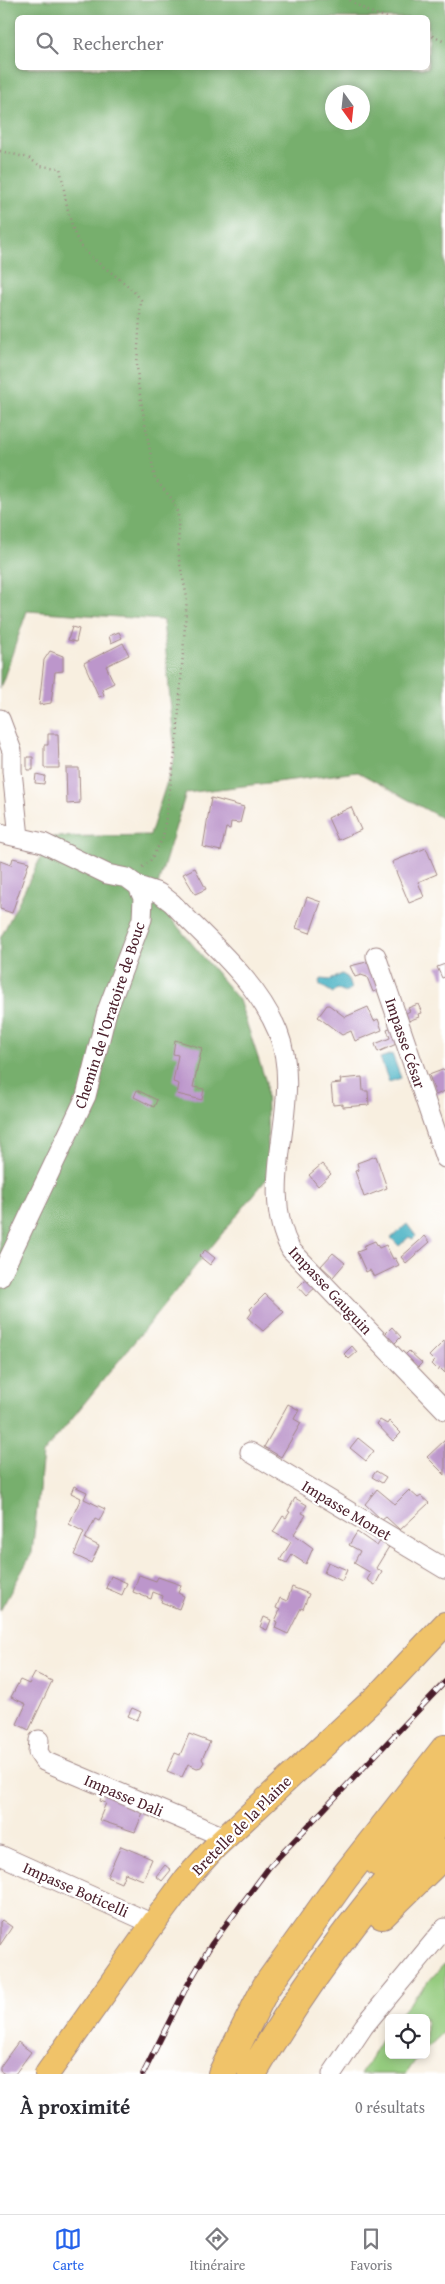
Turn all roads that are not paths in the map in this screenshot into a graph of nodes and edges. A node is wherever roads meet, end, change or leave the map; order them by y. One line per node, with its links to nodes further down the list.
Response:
1 (0, 719): 2 (street)
2 (12, 771): 3 (street); 5 (street)
3 (0, 792)
4 (0, 833): 5 (street)
5 (19, 837): 6 (street)
6 (132, 882): 9 (street, Chemin de l'Oratoire de Bouc); 10 (street, Impasse Gauguin)
7 (376, 956): 8 (street, Impasse César)
8 (445, 1158)
9 (0, 1277)
10 (445, 1410)
11 (250, 1452): 12 (street, Impasse Monet)
12 (445, 1569)
13 (445, 1624): 18 (main road, Bretelle de la Plaine)
14 (38, 1740): 18 (street, Impasse Dali)
15 (445, 1749): 24 (highway)
16 (445, 1786): 24 (highway)
17 (445, 1816): 23 (highway)
18 (224, 1837): 21 (main road, Bretelle de la Plaine)
19 (445, 1853): 23 (highway)
20 (0, 1855): 21 (street, Impasse Boticelli)
21 (153, 1924): 25 (main road, Bretelle de la Plaine)
22 (445, 1928): 26 (street)
23 (255, 2069)
24 (223, 2072)
25 (47, 2074)
26 (332, 2074)

